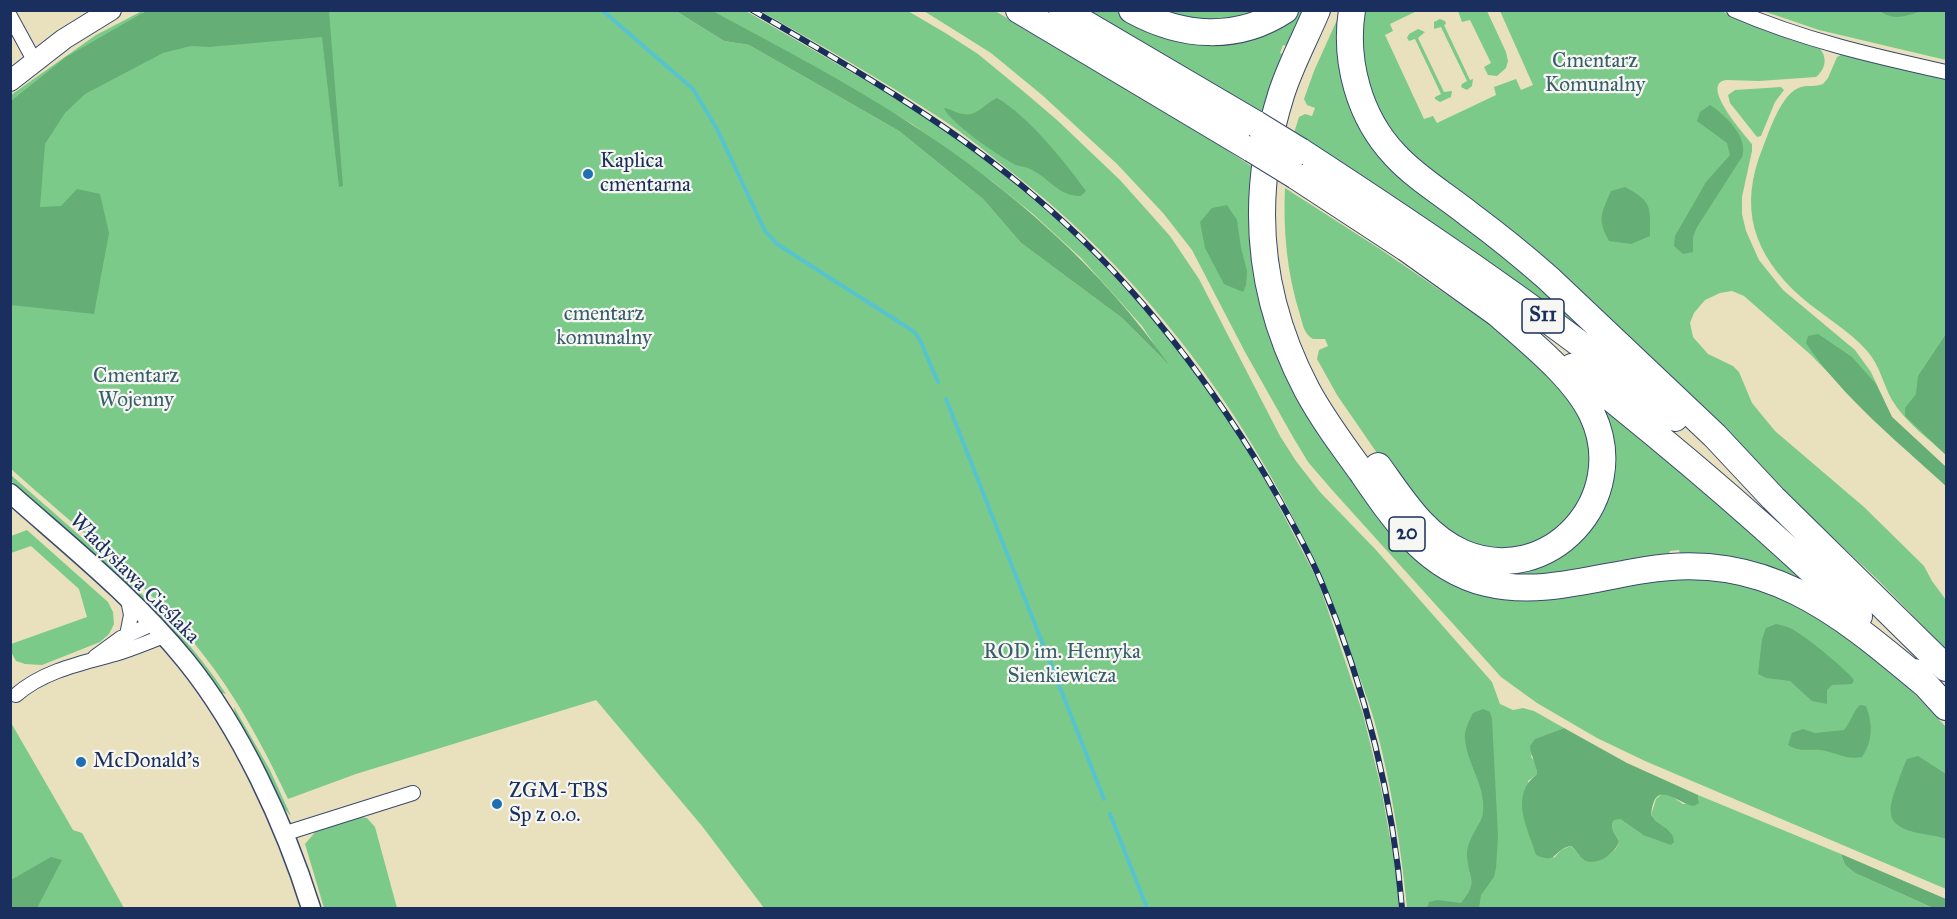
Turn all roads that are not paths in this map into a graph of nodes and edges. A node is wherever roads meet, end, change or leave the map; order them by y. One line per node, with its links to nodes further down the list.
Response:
1 (111, 10): 11 (main road)
2 (1019, 10): 14 (highway, S11, bridge)
3 (1062, 10): 16 (highway, S11, bridge)
4 (1132, 10): 5 (highway)
5 (1285, 10)
6 (1317, 10): 22 (highway, 20)
7 (1335, 10): 14 (highway)
8 (1352, 10): 16 (highway)
9 (1734, 10): 12 (street)
10 (10, 16): 11 (street)
11 (35, 62): 13 (main road)
12 (1947, 72)
13 (10, 81)
14 (1496, 312): 22 (highway, S11)
15 (10, 493): 17 (street, Władysława Cieślaka)
16 (1773, 498): 21 (highway, S11)
17 (128, 600): 18 (street, Władysława Cieślaka); 19 (street)
18 (158, 630): 19 (street); 20 (street); 26 (street, Władysława Cieślaka)
19 (127, 635): 20 (street)
20 (93, 658): 23 (street)
21 (1947, 668)
22 (1926, 685): 24 (highway, S11)
23 (16, 695)
24 (1947, 707)
25 (413, 793): 26 (street)
26 (283, 834): 27 (street, Władysława Cieślaka); 28 (street, Władysława Cieślaka)
27 (300, 909)
28 (311, 909)

